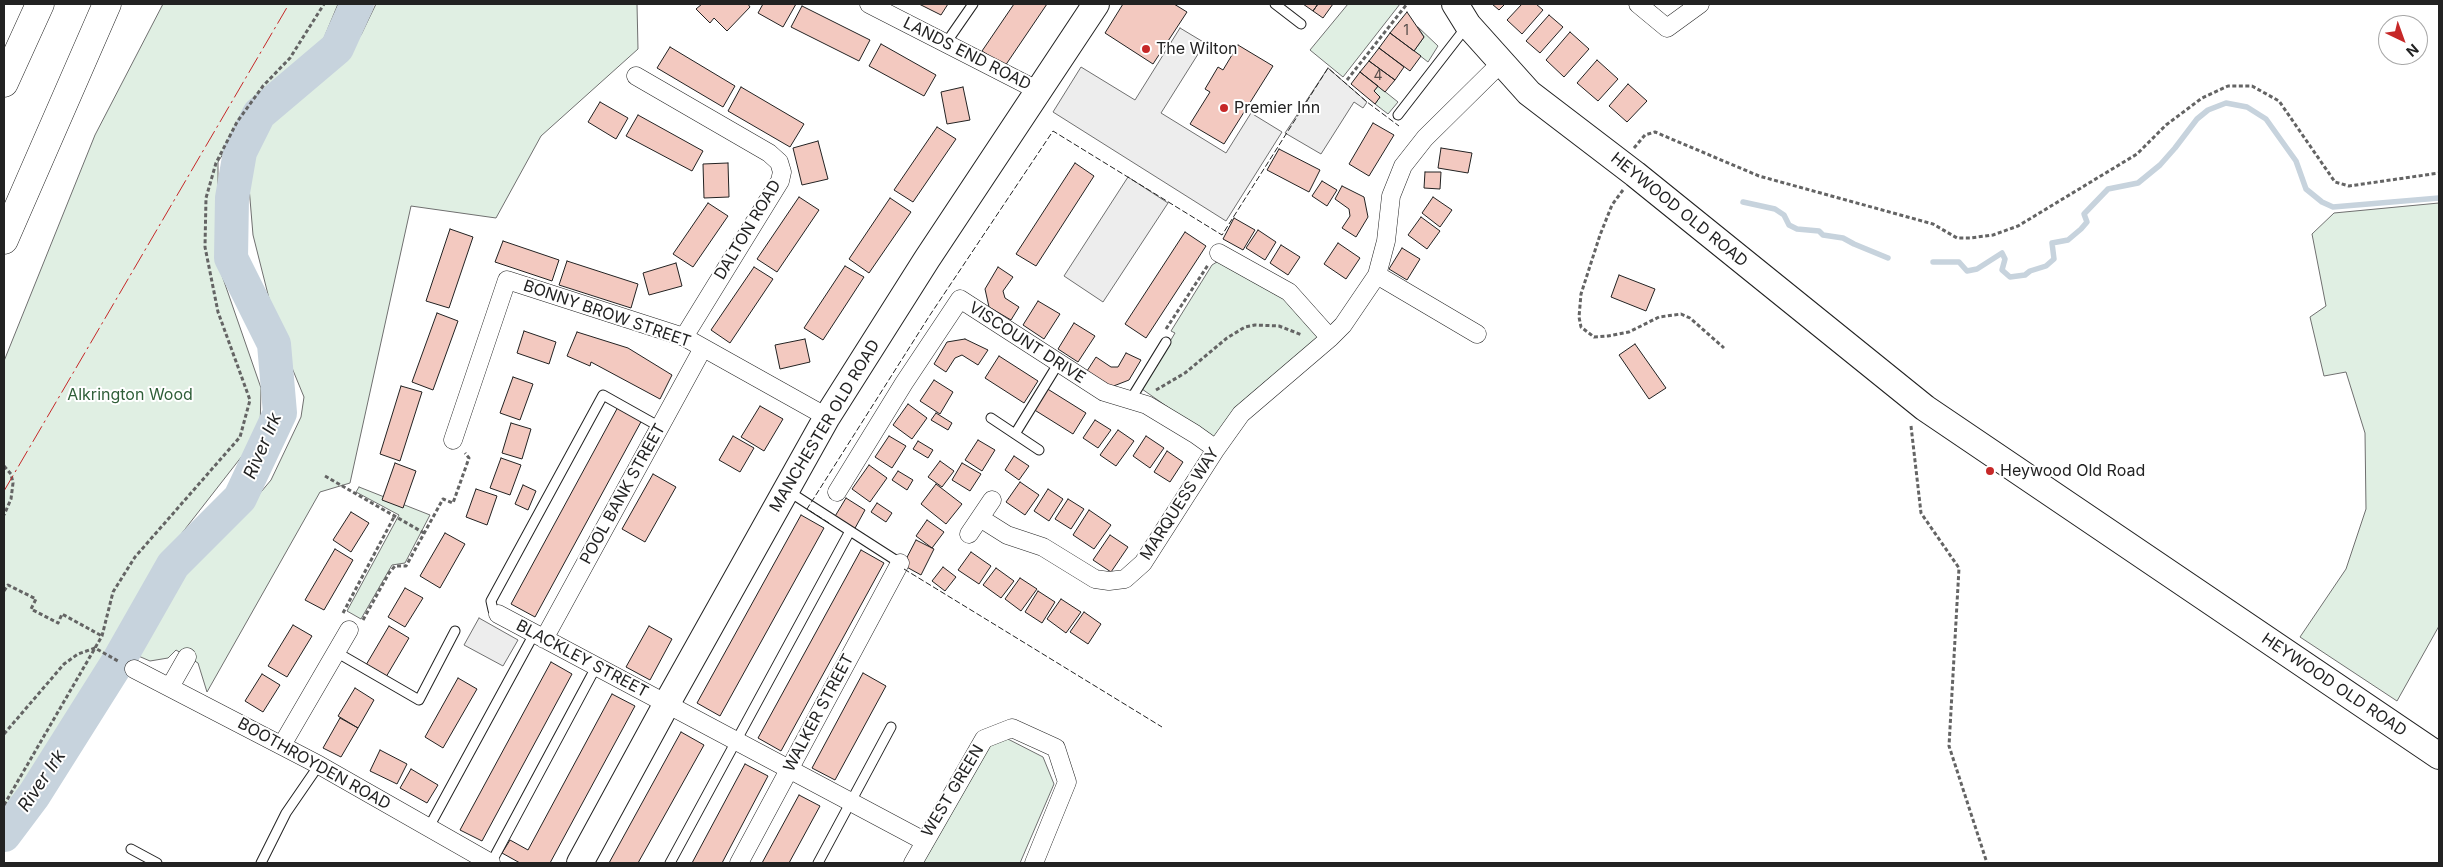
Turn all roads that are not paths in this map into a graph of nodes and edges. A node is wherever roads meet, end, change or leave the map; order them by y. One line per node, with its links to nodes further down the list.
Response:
1 (40, 4): 16 (highway)
2 (107, 4): 12 (highway)
3 (111, 4): 12 (highway)
4 (869, 4): 13 (street, LANDS END ROAD)
5 (973, 4): 13 (lane)
6 (1096, 4): 17 (main road, MANCHESTER OLD ROAD)
7 (1275, 4): 11 (lane)
8 (1638, 4): 9 (street)
9 (1700, 4)
10 (1461, 14): 14 (main road, HEYWOOD OLD ROAD); 18 (lane)
11 (1301, 24)
12 (95, 29): 19 (highway)
13 (946, 43): 17 (street, LANDS END ROAD)
14 (1502, 62): 21 (street, MARQUESS WAY); 56 (main road, HEYWOOD OLD ROAD)
15 (636, 76): 23 (street, DALTON ROAD)
16 (4, 83)
17 (1039, 91): 29 (main road, MANCHESTER OLD ROAD)
18 (1398, 115)
19 (4, 240)
20 (1219, 253): 24 (street)
21 (1377, 274): 22 (street); 24 (street, MARQUESS WAY)
22 (1477, 334)
23 (684, 337): 26 (street, BONNY BROW STREET); 33 (street, BONNY BROW STREET)
24 (1330, 338): 34 (street, MARQUESS WAY)
25 (1166, 342): 28 (lane)
26 (703, 348): 29 (street, BONNY BROW STREET); 31 (street, POOL BANK STREET)
27 (1058, 364): 28 (street, VISCOUNT DRIVE); 32 (lane); 37 (street, VISCOUNT DRIVE)
28 (1139, 402): 34 (street, VISCOUNT DRIVE)
29 (827, 417): 36 (main road, MANCHESTER OLD ROAD)
30 (991, 418): 32 (lane)
31 (660, 427): 43 (lane); 46 (street, POOL BANK STREET)
32 (1015, 434): 35 (lane)
33 (453, 440)
34 (1216, 449): 39 (street, MARQUESS WAY)
35 (1040, 450)
36 (785, 490): 40 (lane); 52 (main road, MANCHESTER OLD ROAD)
37 (837, 492)
38 (992, 500): 39 (street)
39 (980, 518): 41 (street)
40 (850, 531): 42 (lane); 54 (lane)
41 (969, 534)
42 (900, 563): 58 (street, WALKER STREET)
43 (498, 614): 46 (street, BLACKLEY STREET)
44 (349, 630): 47 (street)
45 (455, 631): 47 (lane)
46 (539, 636): 50 (street, BLACKLEY STREET); 60 (lane)
47 (336, 652): 55 (street)
48 (187, 657): 51 (street)
49 (127, 665): 51 (street, BOOTHROYDEN ROAD)
50 (596, 667): 52 (street, BLACKLEY STREET); 65 (lane)
51 (170, 688): 55 (street, BOOTHROYDEN ROAD)
52 (666, 705): 54 (street, BLACKLEY STREET); 66 (main road, MANCHESTER OLD ROAD)
53 (891, 727): 59 (lane)
54 (736, 741): 58 (street, BLACKLEY STREET); 67 (lane)
55 (282, 745): 57 (street, BOOTHROYDEN ROAD)
56 (2439, 756)
57 (319, 765): 60 (street, BOOTHROYDEN ROAD); 64 (lane)
58 (790, 769): 59 (street, BLACKLEY STREET); 68 (street, WALKER STREET)
59 (851, 802): 61 (street, BLACKLEY STREET); 69 (lane)
60 (429, 827): 65 (street, BOOTHROYDEN ROAD)
61 (924, 841): 70 (street, WEST GREEN); 71 (street, WEST GREEN)
62 (132, 849): 63 (lane)
63 (157, 863)
64 (261, 863)
65 (491, 863)
66 (580, 863)
67 (670, 863)
68 (739, 863)
69 (818, 863)
70 (912, 863)
71 (1034, 863)

